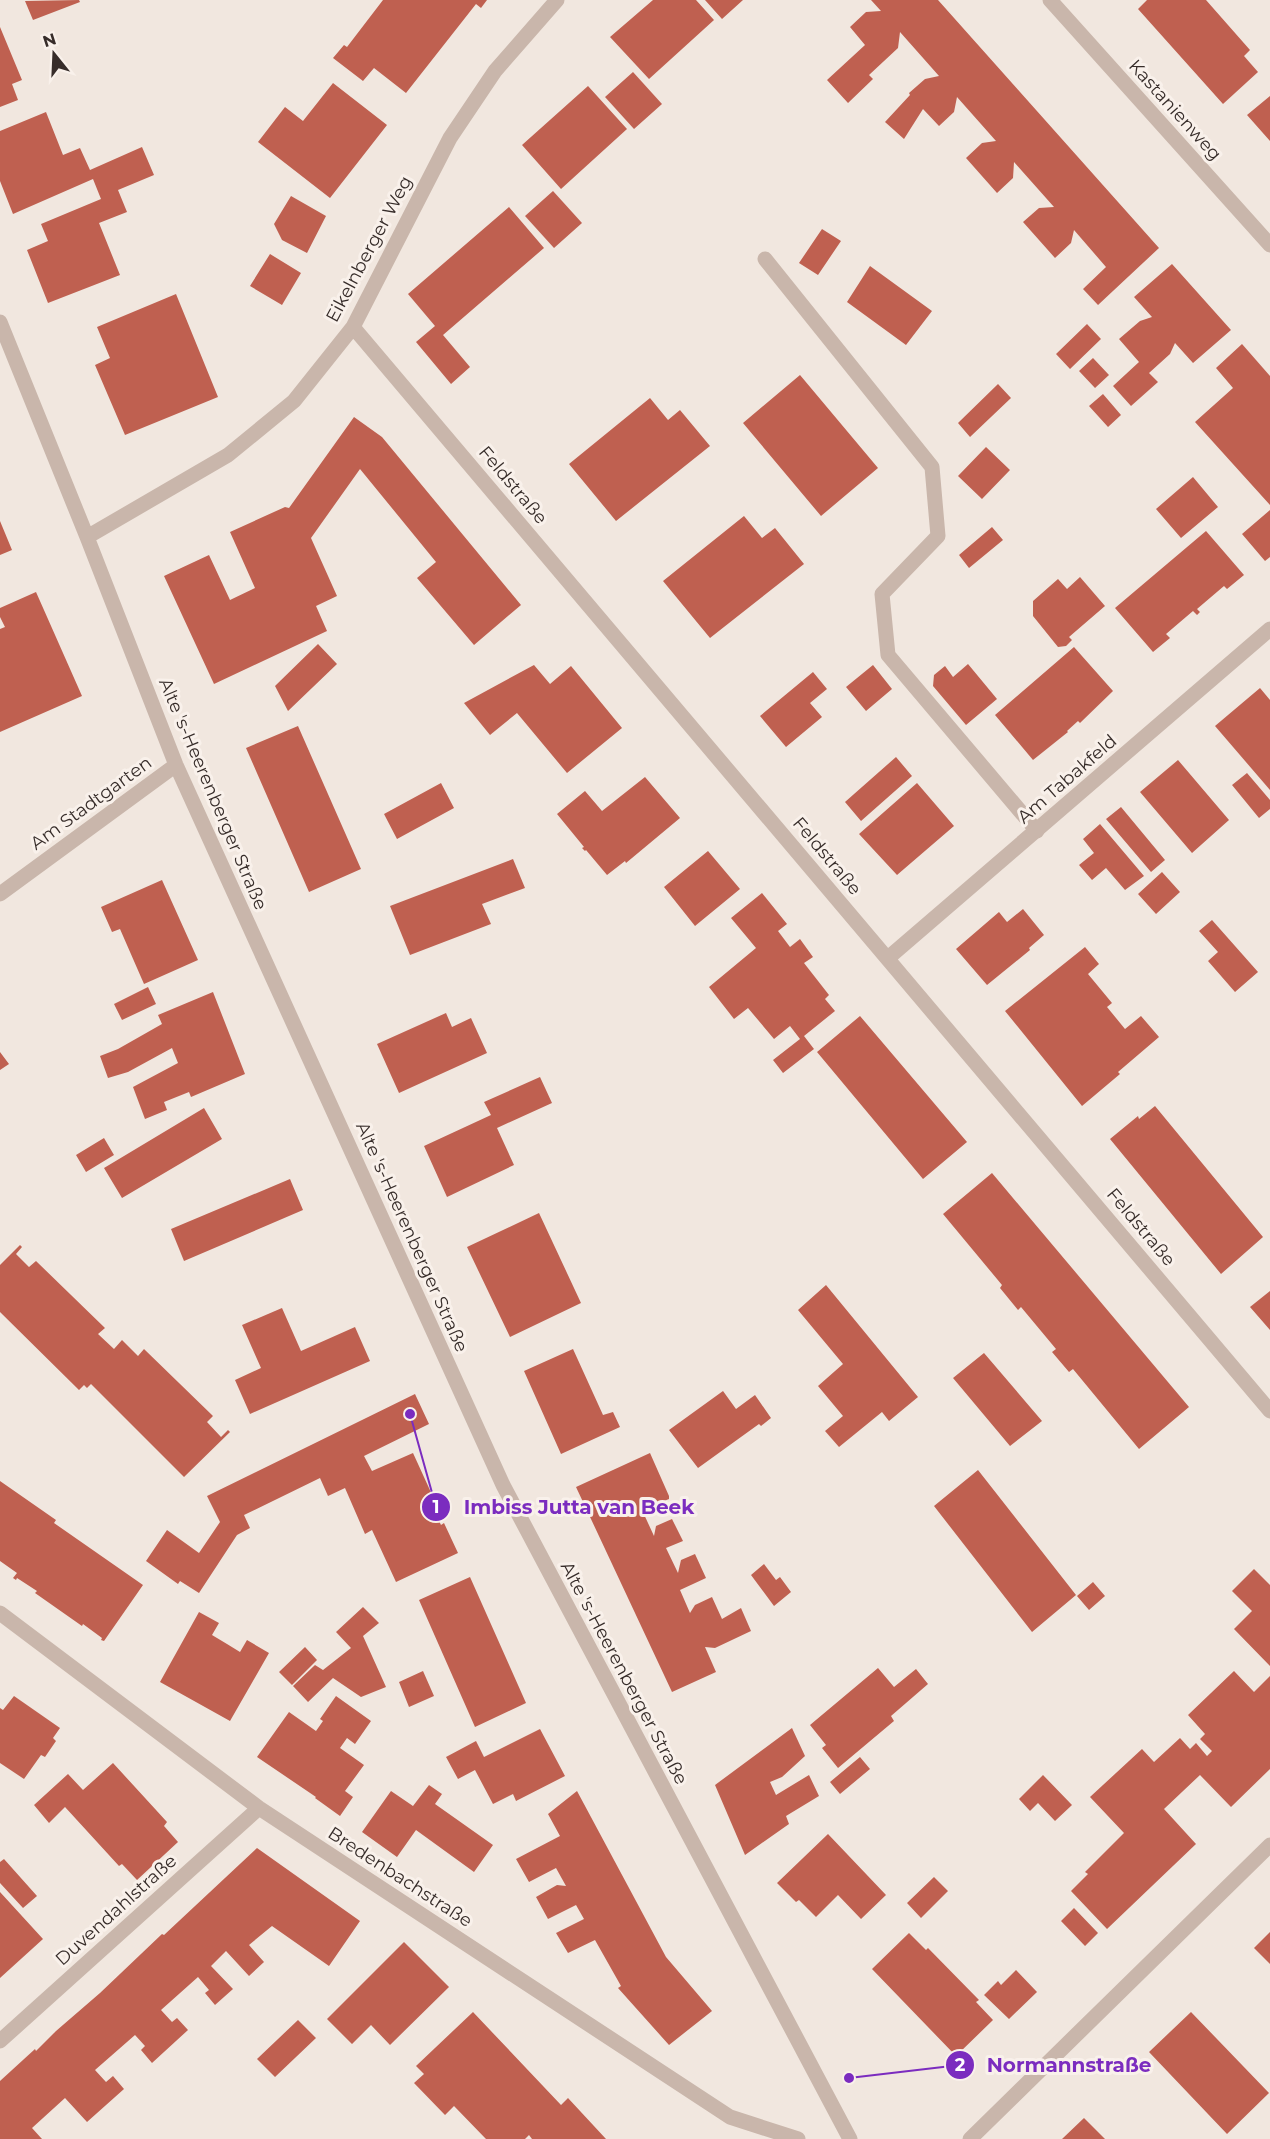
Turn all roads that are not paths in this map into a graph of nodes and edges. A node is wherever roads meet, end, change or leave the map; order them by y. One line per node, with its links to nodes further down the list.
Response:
1 (557, 0): 6 (street, Eikelnberger Weg)
2 (1050, 0): 3 (street, Kastanienweg)
3 (1270, 245)
4 (765, 259): 10 (street)
5 (0, 322): 7 (street, Alte 's-Heerenberger Straße)
6 (353, 327): 7 (street, Eikelnberger Weg); 12 (street, Feldstraße)
7 (87, 537): 9 (street, Alte 's-Heerenberger Straße)
8 (1270, 628): 10 (street, Am Tabakfeld)
9 (176, 765): 11 (street, Am Stadtgarten); 19 (street, Alte 's-Heerenberger Straße)
10 (1037, 831): 12 (street, Am Tabakfeld)
11 (0, 894)
12 (888, 958): 13 (street, Feldstraße)
13 (1270, 1411)
14 (0, 1613): 15 (street, Bredenbachstraße)
15 (259, 1808): 17 (street, Duvendahlstraße); 18 (street, Bredenbachstraße)
16 (1270, 1845): 20 (street)
17 (0, 2041)
18 (798, 2139)
19 (850, 2139)
20 (970, 2139)

